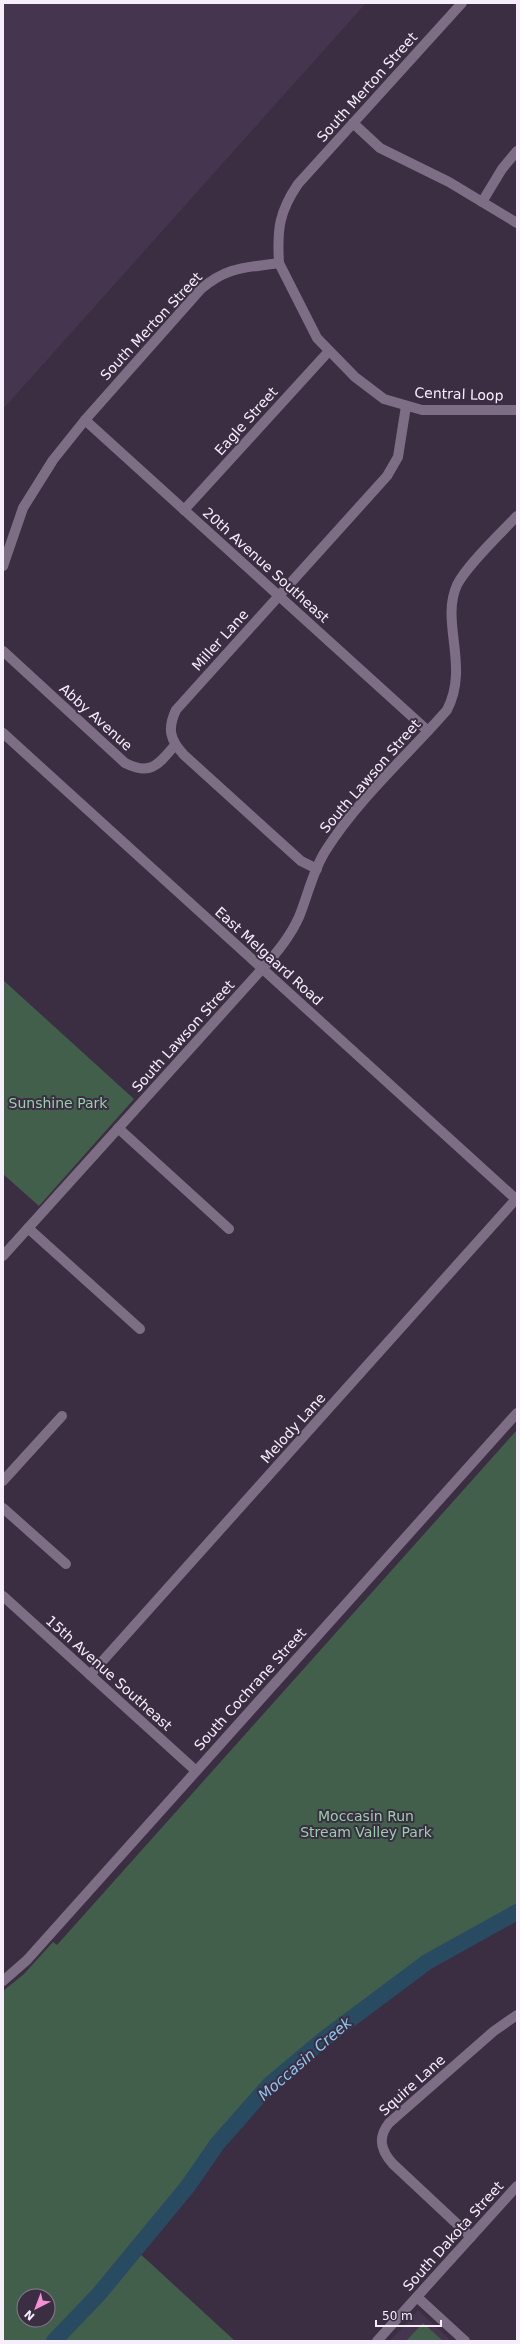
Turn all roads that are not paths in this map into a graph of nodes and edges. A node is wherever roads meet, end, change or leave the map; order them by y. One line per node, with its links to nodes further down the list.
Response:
1 (462, 3): 2 (street, South Merton Street)
2 (353, 123): 4 (street); 6 (street, South Merton Street)
3 (517, 151): 4 (street)
4 (482, 202): 5 (street)
5 (517, 223)
6 (279, 263): 7 (street, Central Loop); 10 (street, South Merton Street)
7 (329, 351): 8 (street, Central Loop); 11 (street, Eagle Street)
8 (406, 406): 9 (street, Central Loop); 14 (street, Miller Lane)
9 (517, 410)
10 (85, 420): 11 (street, 20th Avenue Southeast); 13 (street, South Merton Street)
11 (184, 510): 14 (street, 20th Avenue Southeast)
12 (517, 516): 16 (street, South Lawson Street)
13 (3, 566)
14 (279, 596): 16 (street, 20th Avenue Southeast); 18 (street, Miller Lane)
15 (3, 651): 18 (street, Abby Avenue)
16 (428, 731): 19 (street, South Lawson Street)
17 (3, 733): 20 (street, East Melgaard Road)
18 (175, 745): 19 (street)
19 (317, 869): 20 (street, South Lawson Street)
20 (262, 969): 21 (street, South Lawson Street); 22 (street, East Melgaard Road)
21 (118, 1128): 23 (street, South Lawson Street); 24 (street)
22 (516, 1200): 33 (street, Melody Lane)
23 (28, 1228): 25 (street, South Lawson Street); 26 (street)
24 (229, 1228)
25 (3, 1254)
26 (140, 1329)
27 (517, 1413): 34 (street, South Cochrane Street)
28 (62, 1416): 29 (street)
29 (3, 1481)
30 (3, 1508): 31 (street)
31 (66, 1564)
32 (3, 1596): 33 (street, 15th Avenue Southeast)
33 (90, 1675): 34 (street, 15th Avenue Southeast)
34 (195, 1770): 35 (street, South Cochrane Street)
35 (3, 1981)
36 (517, 2016): 38 (street, Squire Lane)
37 (517, 2186): 38 (street, South Dakota Street)
38 (471, 2237): 39 (street, South Dakota Street)
39 (417, 2296): 40 (street, South Dakota Street); 41 (street)
40 (377, 2341)
41 (465, 2341)

